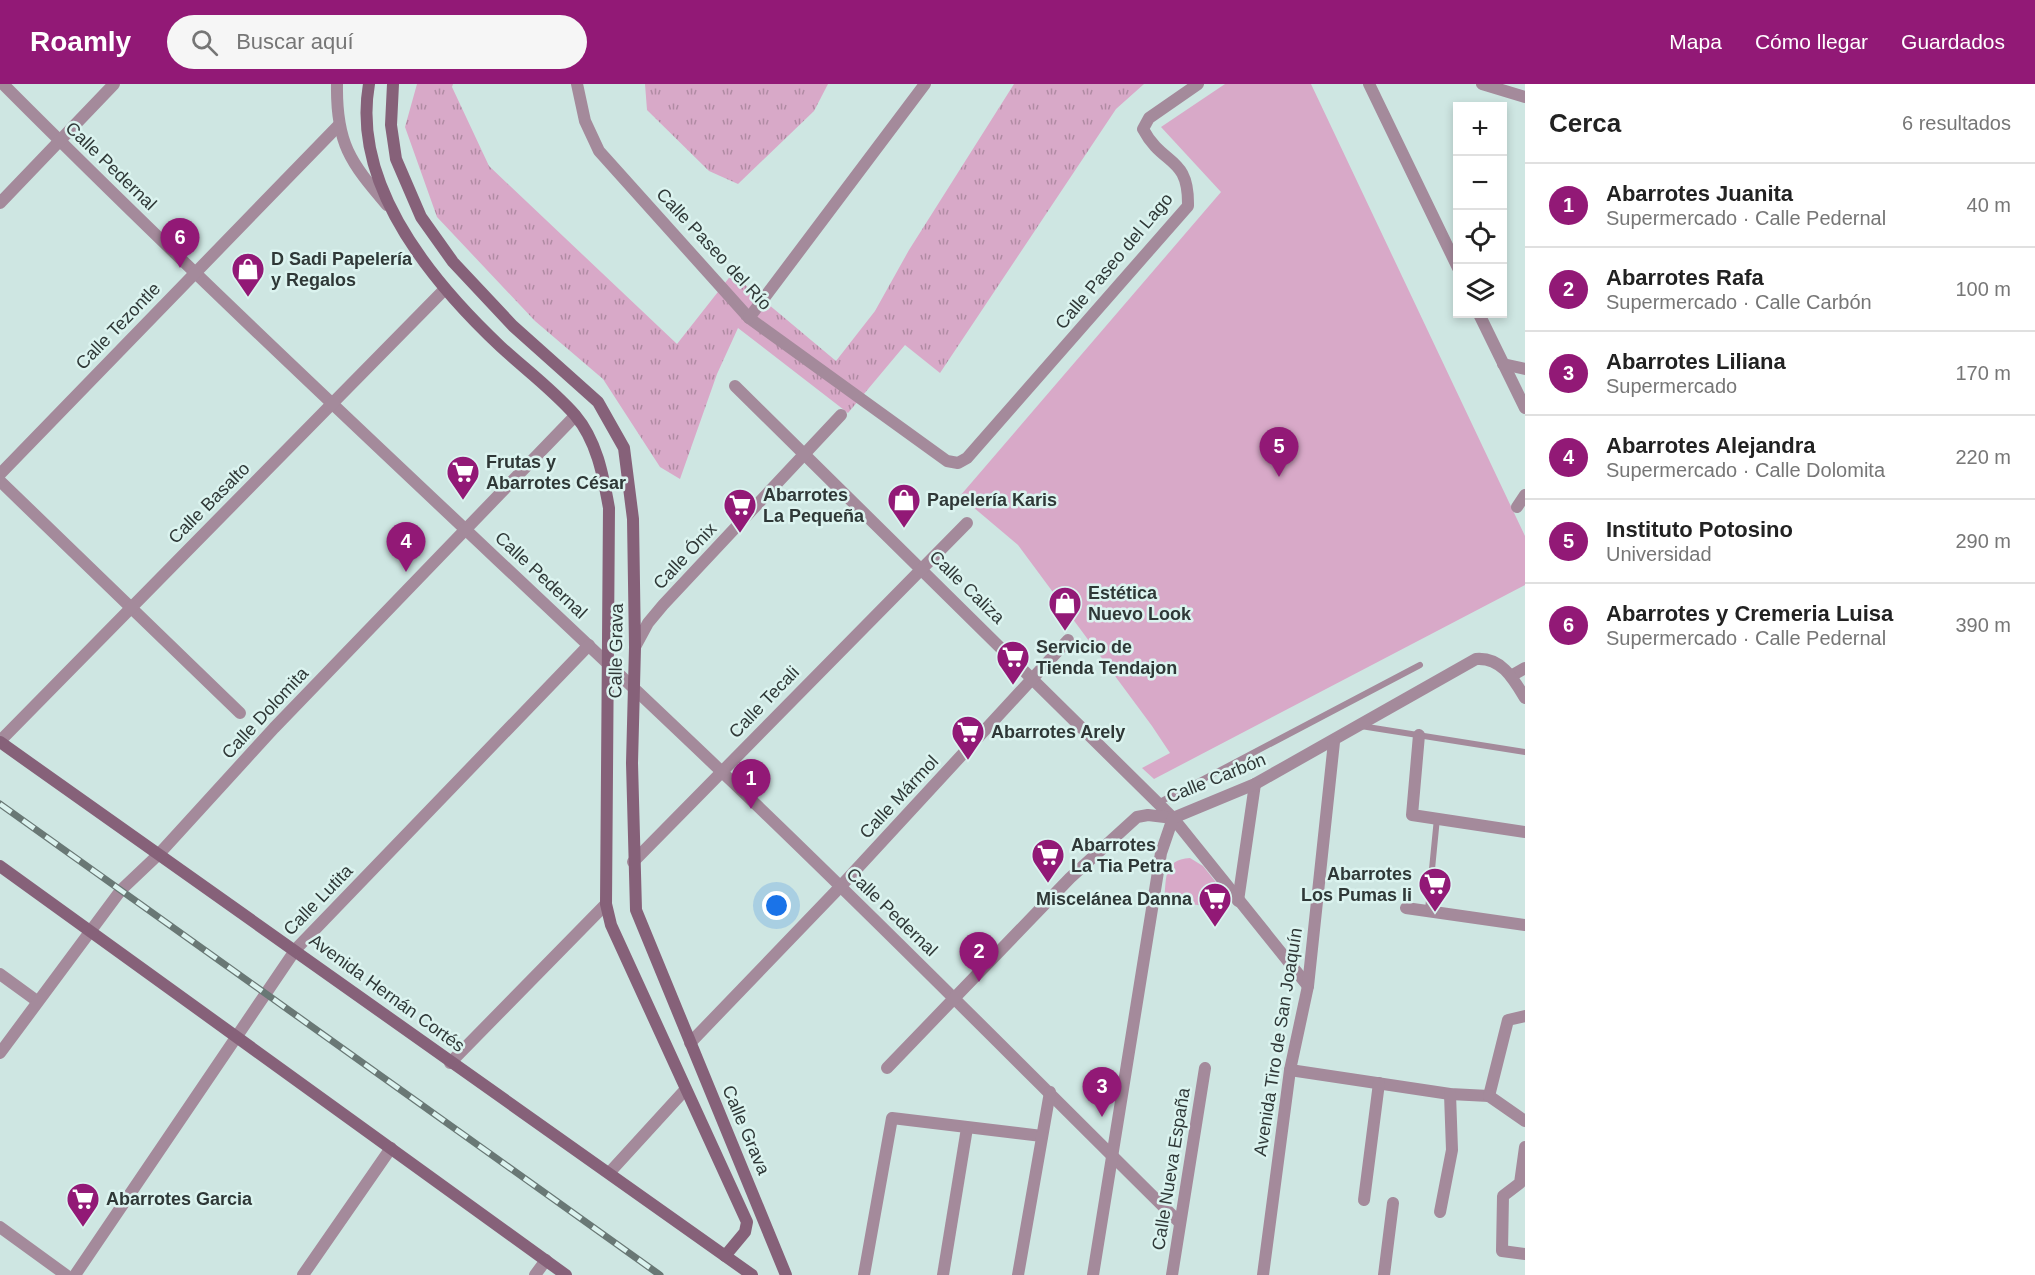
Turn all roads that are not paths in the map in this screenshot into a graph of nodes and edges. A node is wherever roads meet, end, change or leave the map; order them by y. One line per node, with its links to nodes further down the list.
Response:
1 (3, 84): 13 (street, Calle Pedernal)
2 (114, 84): 13 (street)
3 (337, 84): 12 (street)
4 (369, 84): 15 (main road, Calle Grava)
5 (393, 84): 40 (main road, Calle Grava)
6 (577, 84): 19 (street, Calle Paseo del Río)
7 (925, 84): 19 (street)
8 (1198, 84): 29 (street, Calle Paseo del Lago)
9 (1369, 84): 16 (street)
10 (1482, 84): 11 (street)
11 (1525, 97)
12 (338, 126): 15 (street); 17 (street, Calle Tezontle)
13 (60, 141): 14 (street); 17 (street, Calle Pedernal)
14 (0, 203)
15 (387, 205): 18 (main road, Calle Grava)
16 (1456, 264)
17 (195, 272): 24 (street, Calle Pedernal); 30 (street, Calle Tezontle)
18 (444, 290): 24 (street, Calle Basalto); 27 (main road, Calle Grava)
19 (749, 318): 29 (street, Calle Paseo del Río)
20 (1481, 318): 21 (street)
21 (1503, 364): 22 (street); 25 (street)
22 (1525, 369)
23 (735, 386): 28 (street, Calle Caliza)
24 (333, 403): 35 (street, Calle Pedernal); 37 (street, Calle Basalto)
25 (1525, 408)
26 (841, 415): 28 (street, Calle Ónix)
27 (576, 416): 35 (street, Calle Dolomita); 41 (main road, Calle Grava)
28 (804, 455): 36 (street, Calle Caliza); 40 (street, Calle Ónix)
29 (958, 463)
30 (0, 474)
31 (0, 481): 37 (street)
32 (1525, 495): 33 (street)
33 (1517, 507)
34 (967, 523): 36 (street, Calle Tecali)
35 (467, 530): 39 (street, Calle Pedernal); 60 (street, Calle Dolomita)
36 (921, 568): 45 (street, Calle Caliza); 54 (street, Calle Tecali)
37 (131, 608): 48 (street); 51 (street, Calle Basalto)
38 (1068, 640): 45 (street, Calle Mármol)
39 (589, 645): 41 (street, Calle Pedernal); 70 (street, Calle Lutita)
40 (635, 647): 46 (main road, Calle Grava)
41 (606, 663): 46 (street, Calle Pedernal); 65 (main road, Calle Grava)
42 (1420, 665): 56 (lane)
43 (1525, 668): 44 (street)
44 (1511, 676): 47 (street); 49 (street, Calle Carbón)
45 (1033, 678): 56 (street, Calle Caliza); 63 (street, Calle Mármol)
46 (633, 689): 54 (street, Calle Pedernal); 61 (main road, Calle Grava)
47 (1525, 698)
48 (240, 713)
49 (1360, 726): 50 (lane); 52 (street, Calle Carbón)
50 (1419, 735): 53 (lane); 58 (street)
51 (0, 741): 60 (main road, Avenida Hernán Cortés)
52 (1334, 742): 55 (street, Calle Carbón); 72 (street, Avenida Tiro de San Joaquín)
53 (1525, 752)
54 (722, 772): 61 (street, Calle Tecali); 63 (street, Calle Pedernal)
55 (1255, 784): 57 (street, Calle Carbón); 64 (street)
56 (1158, 803): 57 (street, Calle Caliza)
57 (1173, 818): 64 (street, Calle Caliza); 73 (street, Calle Carbón); 93 (street)
58 (1437, 818): 59 (street); 67 (lane)
59 (1525, 832)
60 (159, 854): 69 (street, Calle Dolomita); 70 (main road, Avenida Hernán Cortés)
61 (633, 862): 77 (main road, Calle Grava)
62 (0, 866): 69 (main road)
63 (840, 887): 73 (street, Calle Pedernal); 77 (street, Calle Mármol)
64 (1238, 901): 72 (street, Calle Caliza)
65 (606, 904): 79 (street); 84 (main road, Calle Grava)
66 (1406, 908): 67 (street)
67 (1428, 910): 68 (street)
68 (1525, 925)
69 (89, 929): 74 (street, Calle Dolomita); 76 (main road)
70 (296, 948): 76 (street, Calle Lutita); 79 (main road, Avenida Hernán Cortés)
71 (0, 974): 74 (street)
72 (1308, 986): 82 (street, Avenida Tiro de San Joaquín)
73 (954, 998): 80 (street, Calle Carbón); 85 (street, Calle Pedernal)
74 (37, 1001): 78 (street, Calle Dolomita)
75 (1525, 1016): 87 (street)
76 (235, 1036): 92 (main road); 104 (street, Calle Lutita)
77 (690, 1043): 109 (main road, Calle Grava)
78 (0, 1053)
79 (450, 1063): 94 (main road, Avenida Hernán Cortés)
80 (887, 1068)
81 (1205, 1068): 98 (street, Calle Nueva España)
82 (1290, 1070): 83 (street); 115 (street, Avenida Tiro de San Joaquín)
83 (1379, 1083): 86 (street); 95 (street)
84 (685, 1090): 94 (street); 101 (main road, Calle Grava)
85 (1050, 1092): 90 (street); 93 (street, Calle Pedernal)
86 (1450, 1095): 87 (street); 97 (street)
87 (1489, 1096): 88 (street)
88 (1525, 1121)
89 (967, 1128): 90 (street); 110 (street); 111 (street)
90 (1042, 1136): 112 (street)
91 (1525, 1147): 100 (street)
92 (391, 1148): 102 (main road); 105 (street)
93 (1110, 1154): 98 (street, Calle Pedernal); 113 (street)
94 (610, 1172): 101 (main road, Avenida Hernán Cortés)
95 (1364, 1200)
96 (1393, 1203): 116 (street)
97 (1440, 1212)
98 (1179, 1222): 114 (street, Calle Nueva España)
99 (0, 1227): 103 (street)
100 (1525, 1254)
101 (725, 1256): 108 (main road, Avenida Hernán Cortés)
102 (546, 1260): 106 (street); 107 (main road)
103 (66, 1275)
104 (75, 1275)
105 (303, 1275)
106 (536, 1275)
107 (566, 1275)
108 (752, 1275)
109 (786, 1275)
110 (864, 1275)
111 (943, 1275)
112 (1018, 1275)
113 (1093, 1275)
114 (1172, 1275)
115 (1263, 1275)
116 (1384, 1275)

